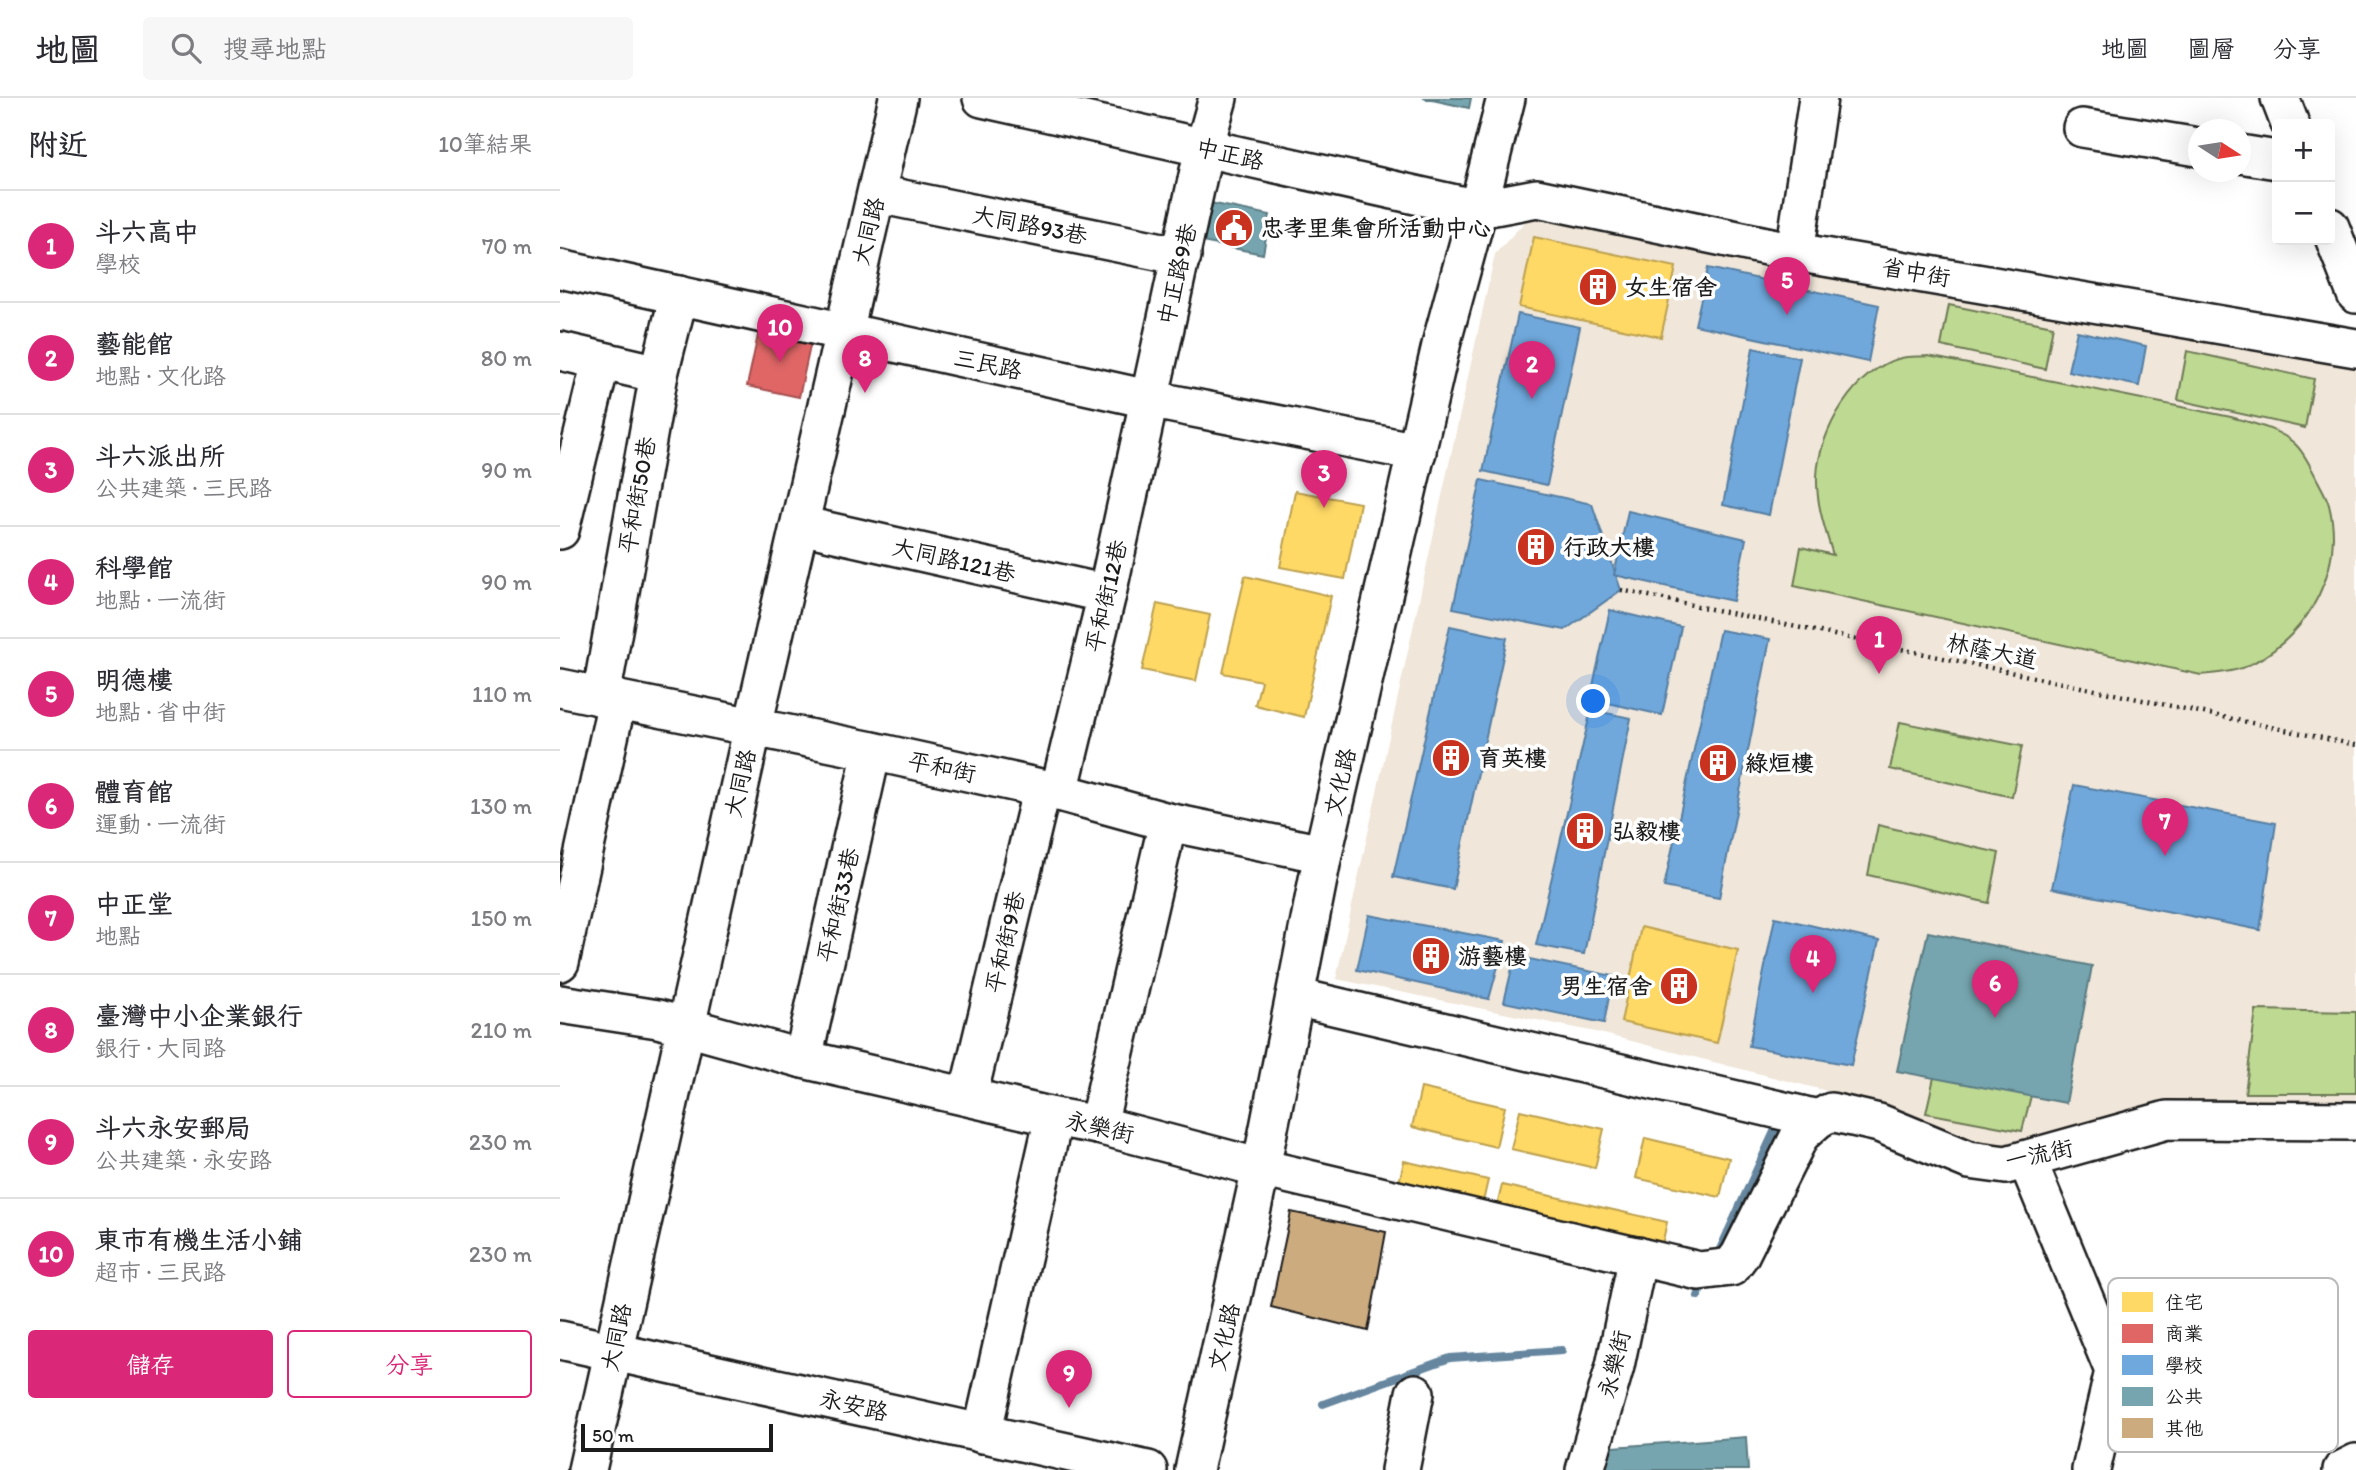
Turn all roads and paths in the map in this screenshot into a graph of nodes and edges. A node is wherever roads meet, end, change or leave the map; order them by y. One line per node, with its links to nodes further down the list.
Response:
1 (898, 98): 13 (street, 大同路)
2 (982, 98): 10 (street, 中正路)
3 (1218, 98): 10 (street, 中正路9巷)
4 (1506, 98): 14 (street, 文化路)
5 (1818, 98): 16 (street)
6 (2280, 98): 7 (street)
7 (2288, 119)
8 (2082, 128): 9 (street)
9 (2188, 145)
10 (1204, 148): 14 (street, 中正路); 17 (street, 中正路9巷)
11 (2251, 156): 12 (street)
12 (2272, 159)
13 (878, 194): 17 (street, 大同路93巷); 21 (street, 大同路)
14 (1478, 209): 16 (street, 省中街); 27 (street, 文化路)
15 (2335, 240): 19 (street)
16 (1795, 252): 22 (street, 省中街)
17 (1182, 256): 26 (street, 中正路9巷)
18 (560, 269): 20 (street, 三民路)
19 (2356, 294)
20 (679, 295): 21 (street, 三民路); 25 (street, 平和街50巷)
21 (844, 332): 26 (street, 三民路); 28 (street, 大同路)
22 (2356, 348)
23 (560, 351): 24 (street)
24 (601, 361): 25 (street); 29 (street)
25 (659, 374): 33 (street, 平和街50巷)
26 (1148, 399): 27 (street, 三民路); 31 (street, 平和街12巷)
27 (1417, 452): 39 (street, 文化路)
28 (800, 525): 31 (street, 大同路121巷); 34 (street, 大同路)
29 (560, 530)
30 (1621, 590): 35 (path, 林蔭大道)
31 (1107, 594): 37 (street, 平和街12巷)
32 (560, 688): 33 (street, 平和街)
33 (609, 699): 34 (street, 平和街); 40 (street, 平和街50巷)
34 (753, 726): 36 (street, 平和街); 43 (street, 大同路)
35 (2356, 745)
36 (872, 751): 37 (street, 平和街); 44 (street, 平和街33巷)
37 (1051, 790): 38 (street, 平和街); 45 (street, 平和街9巷)
38 (1168, 822): 39 (street, 平和街); 49 (street)
39 (1323, 854): 41 (street, 文化路)
40 (560, 962)
41 (1295, 997): 47 (street, 一流街); 51 (street, 文化路)
42 (560, 1004): 43 (street, 永樂街)
43 (685, 1027): 44 (street, 永樂街); 54 (street, 大同路)
44 (803, 1059): 45 (street, 永樂街)
45 (968, 1096): 46 (street, 永樂街)
46 (1054, 1117): 49 (street, 永樂街); 58 (street)
47 (1818, 1119): 50 (street, 一流街); 52 (street, 永樂街)
48 (2356, 1121): 50 (street, 一流街)
49 (1098, 1125): 51 (street, 永樂街)
50 (2028, 1160): 55 (street)
51 (1261, 1168): 52 (street, 永樂街); 62 (street, 文化路)
52 (1639, 1256): 64 (street, 永樂街)
53 (560, 1340): 54 (street, 永安路)
54 (613, 1352): 58 (street, 永安路); 60 (street, 大同路)
55 (2108, 1356)
56 (1415, 1393): 63 (street)
57 (2108, 1397): 65 (street)
58 (982, 1434): 61 (street, 永安路)
59 (2356, 1462): 66 (street)
60 (587, 1470)
61 (1148, 1470)
62 (1194, 1470)
63 (1400, 1470)
64 (1585, 1470)
65 (2091, 1470)
66 (2342, 1470)

